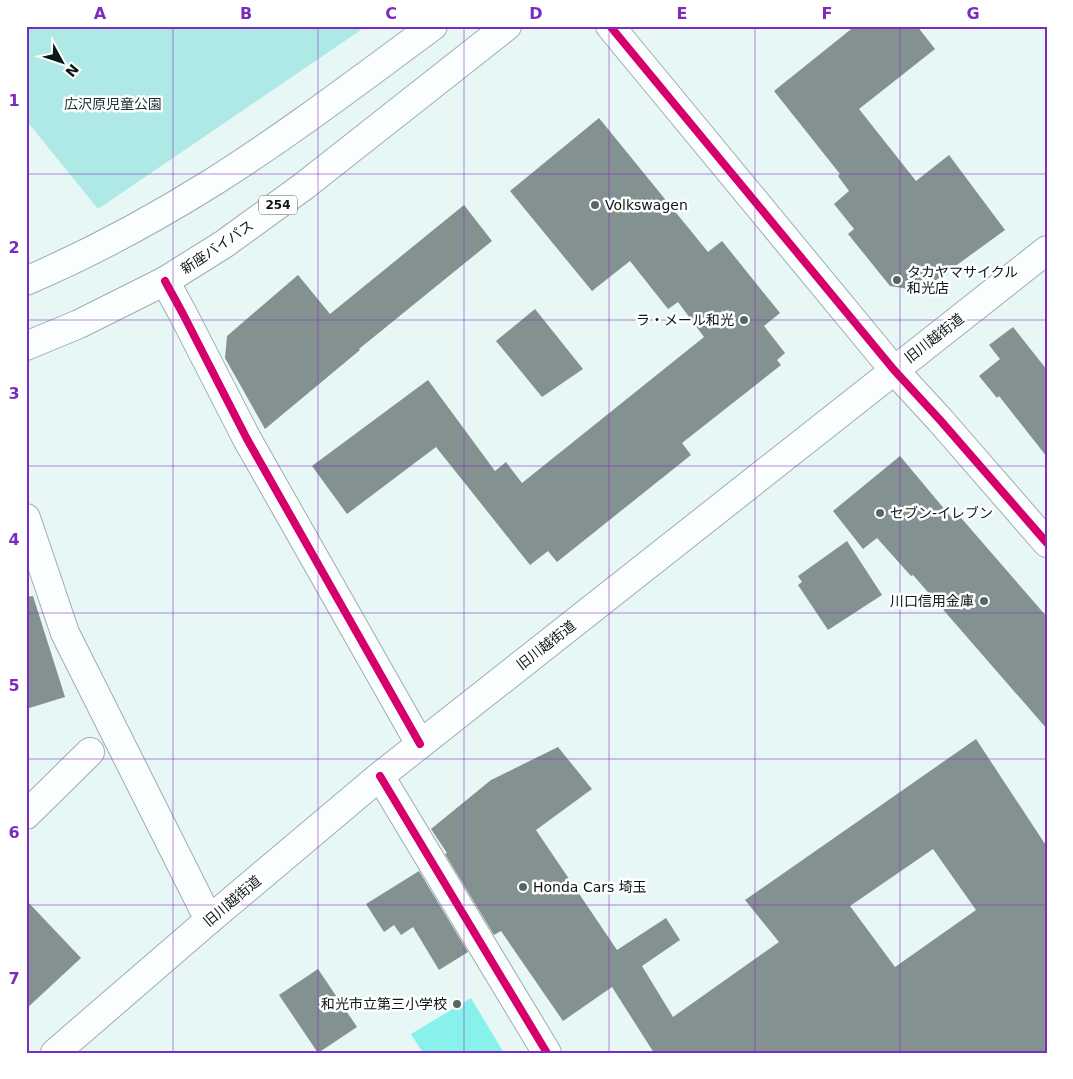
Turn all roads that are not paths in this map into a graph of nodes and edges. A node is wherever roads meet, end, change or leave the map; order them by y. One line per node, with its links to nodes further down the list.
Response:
1 (433, 26): 5 (main road)
2 (508, 26): 6 (main road, 新座バイパス / 254)
3 (610, 26): 8 (main road)
4 (1047, 250): 8 (main road, 旧川越街道)
5 (26, 281)
6 (164, 281): 7 (main road, 新座バイパス / 254); 11 (main road)
7 (26, 346)
8 (894, 370): 10 (main road); 11 (main road, 旧川越街道)
9 (26, 518): 15 (main road)
10 (1047, 543)
11 (420, 744): 13 (main road, 旧川越街道)
12 (90, 752): 14 (main road)
13 (380, 776): 15 (main road, 旧川越街道); 17 (main road)
14 (26, 815)
15 (210, 920): 16 (main road, 旧川越街道)
16 (55, 1053)
17 (547, 1053)

